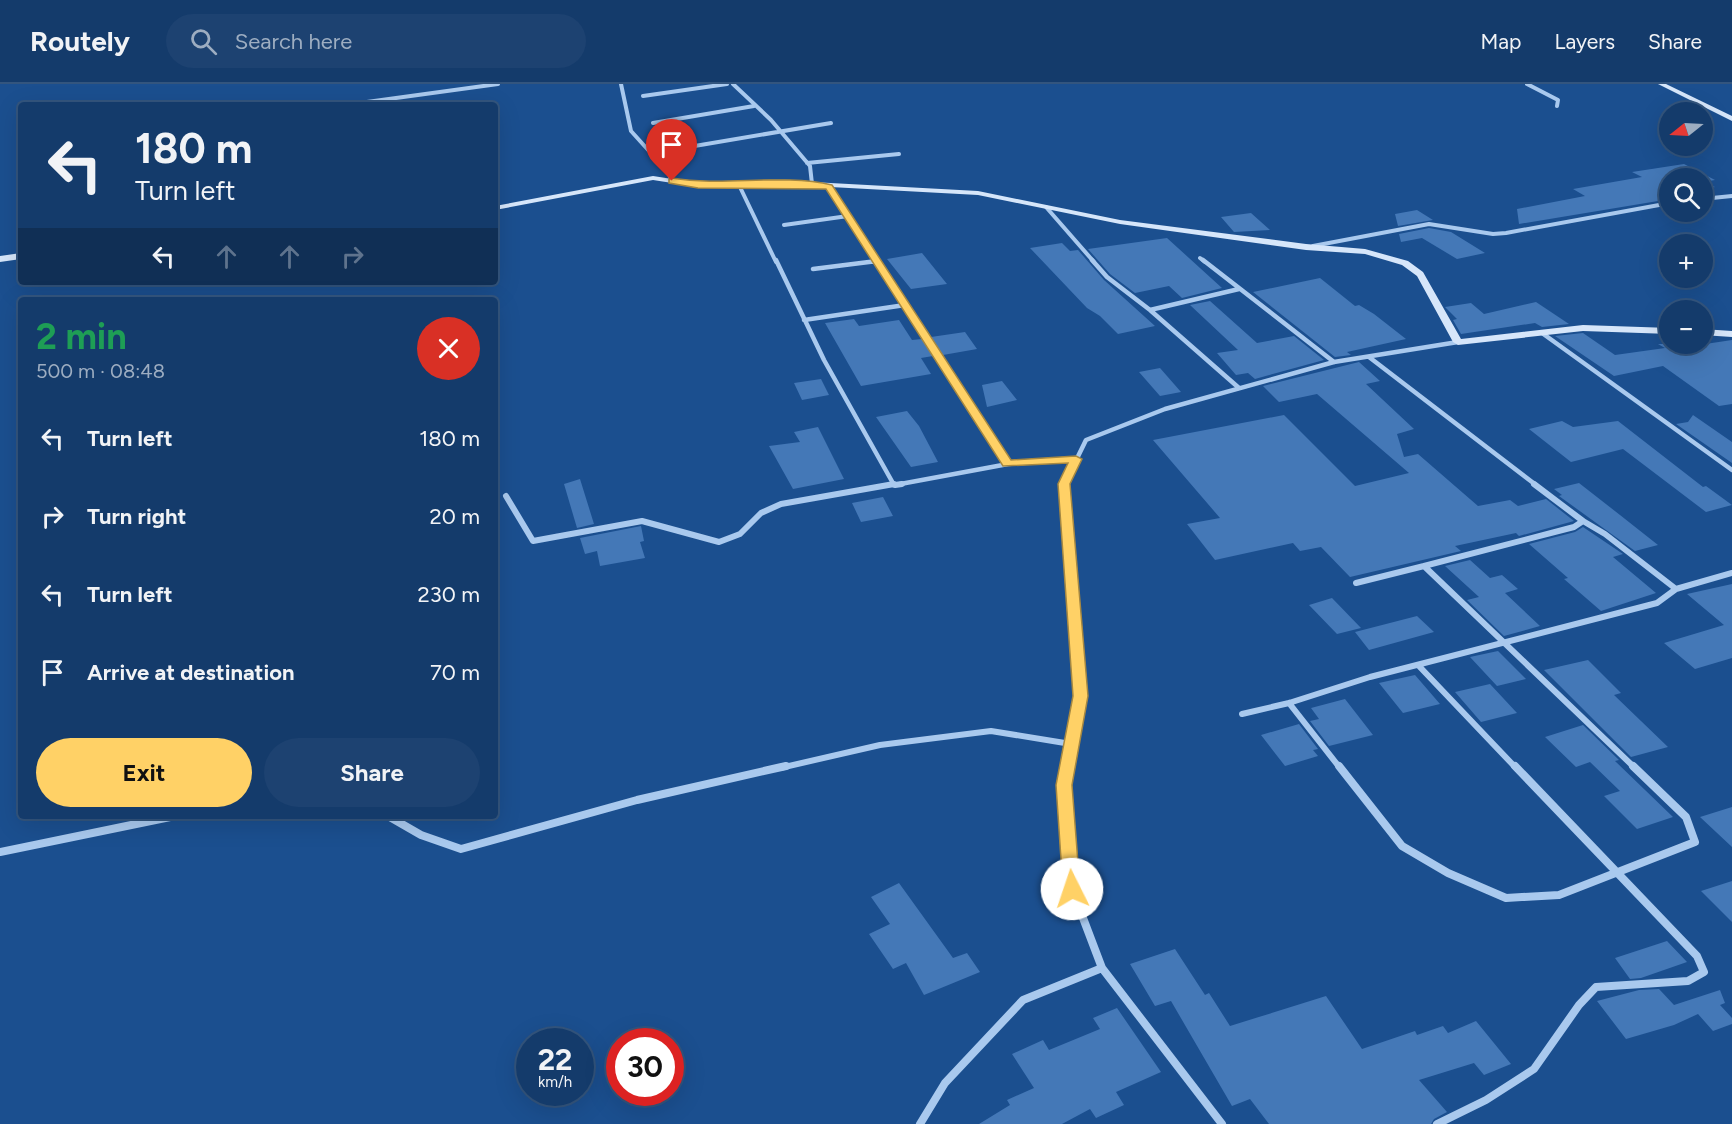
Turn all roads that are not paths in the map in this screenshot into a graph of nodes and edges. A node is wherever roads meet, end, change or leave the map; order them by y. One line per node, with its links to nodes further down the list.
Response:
1 (498, 84): 8 (street)
2 (621, 84): 18 (street)
3 (727, 84): 7 (street)
4 (733, 84): 9 (street)
5 (1527, 84): 10 (street)
6 (1661, 84): 11 (street)
7 (643, 96)
8 (367, 102)
9 (754, 106): 12 (street); 14 (street)
10 (1557, 106)
11 (1732, 119)
12 (653, 123)
13 (831, 123): 14 (street)
14 (781, 132): 15 (street); 17 (street)
15 (671, 150)
16 (899, 154): 17 (street)
17 (807, 163): 19 (street)
18 (672, 181): 20 (street); 25 (street)
19 (812, 184): 20 (street); 21 (street)
20 (739, 185): 38 (street)
21 (829, 187): 26 (street); 27 (street)
22 (1732, 196): 23 (street)
23 (1713, 198)
24 (1659, 205): 29 (street)
25 (498, 206)
26 (1046, 207): 29 (street); 37 (street)
27 (848, 216): 28 (street); 33 (street)
28 (784, 225)
29 (1306, 247): 43 (street)
30 (18, 256): 32 (street)
31 (1200, 258): 35 (street)
32 (0, 259)
33 (877, 261): 34 (street); 36 (street)
34 (813, 269)
35 (1239, 289): 37 (street); 45 (street)
36 (905, 305): 38 (street); 48 (street)
37 (1150, 310): 46 (street)
38 (804, 320): 50 (street)
39 (1659, 331): 40 (street)
40 (1542, 333): 43 (street); 49 (street)
41 (1713, 333): 42 (street)
42 (1732, 334)
43 (1458, 342): 44 (street)
44 (1369, 357): 45 (street); 52 (street)
45 (1334, 362): 46 (street)
46 (1239, 387): 47 (street)
47 (1076, 459): 48 (street); 61 (street)
48 (1008, 464): 50 (street)
49 (1732, 470)
50 (895, 485): 51 (street)
51 (506, 496)
52 (1582, 521): 53 (street); 56 (street)
53 (1424, 566): 55 (street); 57 (street)
54 (1732, 573): 56 (street)
55 (1356, 583)
56 (1676, 589): 57 (street)
57 (1503, 644): 58 (street); 65 (street)
58 (1418, 665): 59 (street); 65 (street)
59 (1289, 703): 60 (street); 65 (street)
60 (1242, 714)
61 (1071, 744): 63 (street); 66 (street)
62 (160, 819): 64 (street)
63 (393, 819)
64 (0, 852)
65 (1618, 873): 69 (street)
66 (1102, 968): 67 (street); 68 (street)
67 (920, 1124)
68 (1222, 1124)
69 (1437, 1124)

